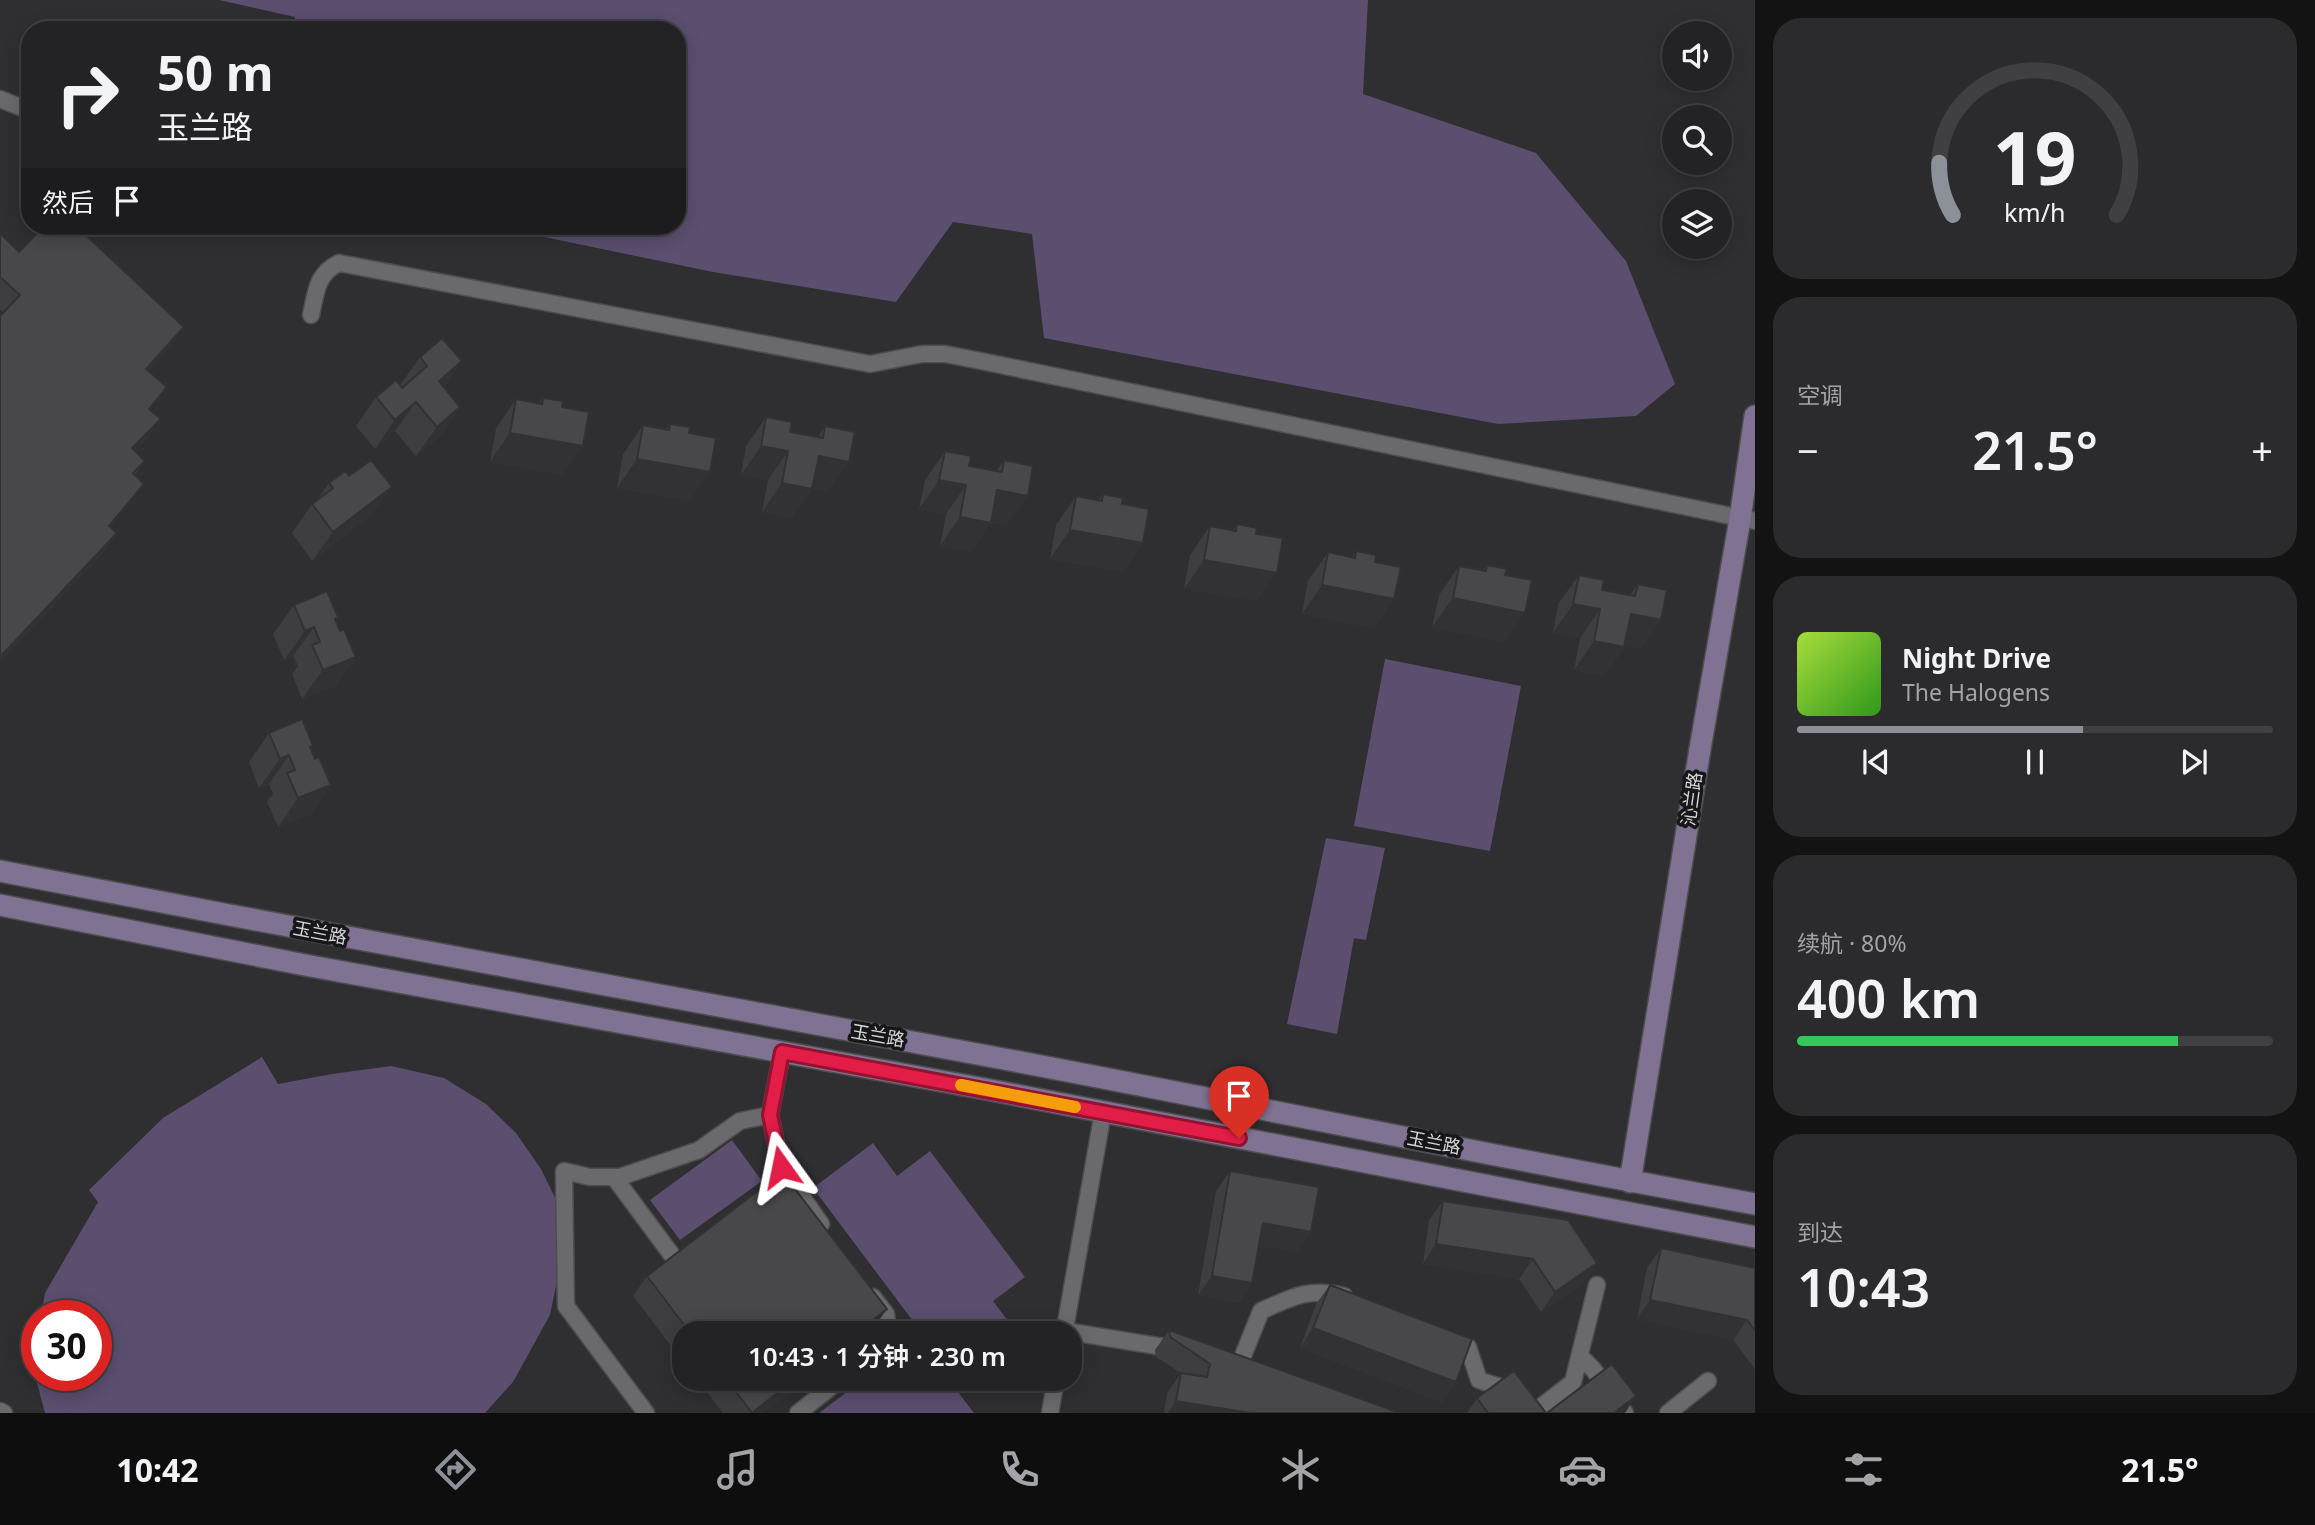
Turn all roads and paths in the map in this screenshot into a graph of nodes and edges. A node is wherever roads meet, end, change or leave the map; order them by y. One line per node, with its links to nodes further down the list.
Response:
1 (0, 99): 2 (street)
2 (21, 107)
3 (311, 315): 5 (street)
4 (1755, 416): 5 (street, 沁兰路)
5 (1748, 520): 12 (street, 沁兰路)
6 (0, 871): 12 (street, 玉兰路)
7 (0, 905): 8 (street, 玉兰路)
8 (782, 1052): 9 (street, 玉兰路); 10 (street)
9 (1103, 1112): 15 (street, 玉兰路); 21 (street)
10 (770, 1115): 11 (street); 14 (street)
11 (614, 1177): 16 (street); 30 (street)
12 (1630, 1182): 13 (street, 玉兰路)
13 (1755, 1204)
14 (829, 1235)
15 (1755, 1237)
16 (677, 1262)
17 (861, 1280): 20 (street)
18 (1598, 1285): 25 (street)
19 (1356, 1300): 26 (street)
20 (887, 1321)
21 (1066, 1321)
22 (1082, 1335): 24 (street)
23 (1442, 1339): 33 (street)
24 (1192, 1352)
25 (1580, 1356): 33 (street); 34 (street)
26 (1215, 1360)
27 (1708, 1381): 35 (street)
28 (826, 1391): 31 (street)
29 (1054, 1391): 32 (street)
30 (646, 1413)
31 (798, 1413)
32 (1050, 1413)
33 (1532, 1413)
34 (1625, 1413)
35 (1668, 1413)

